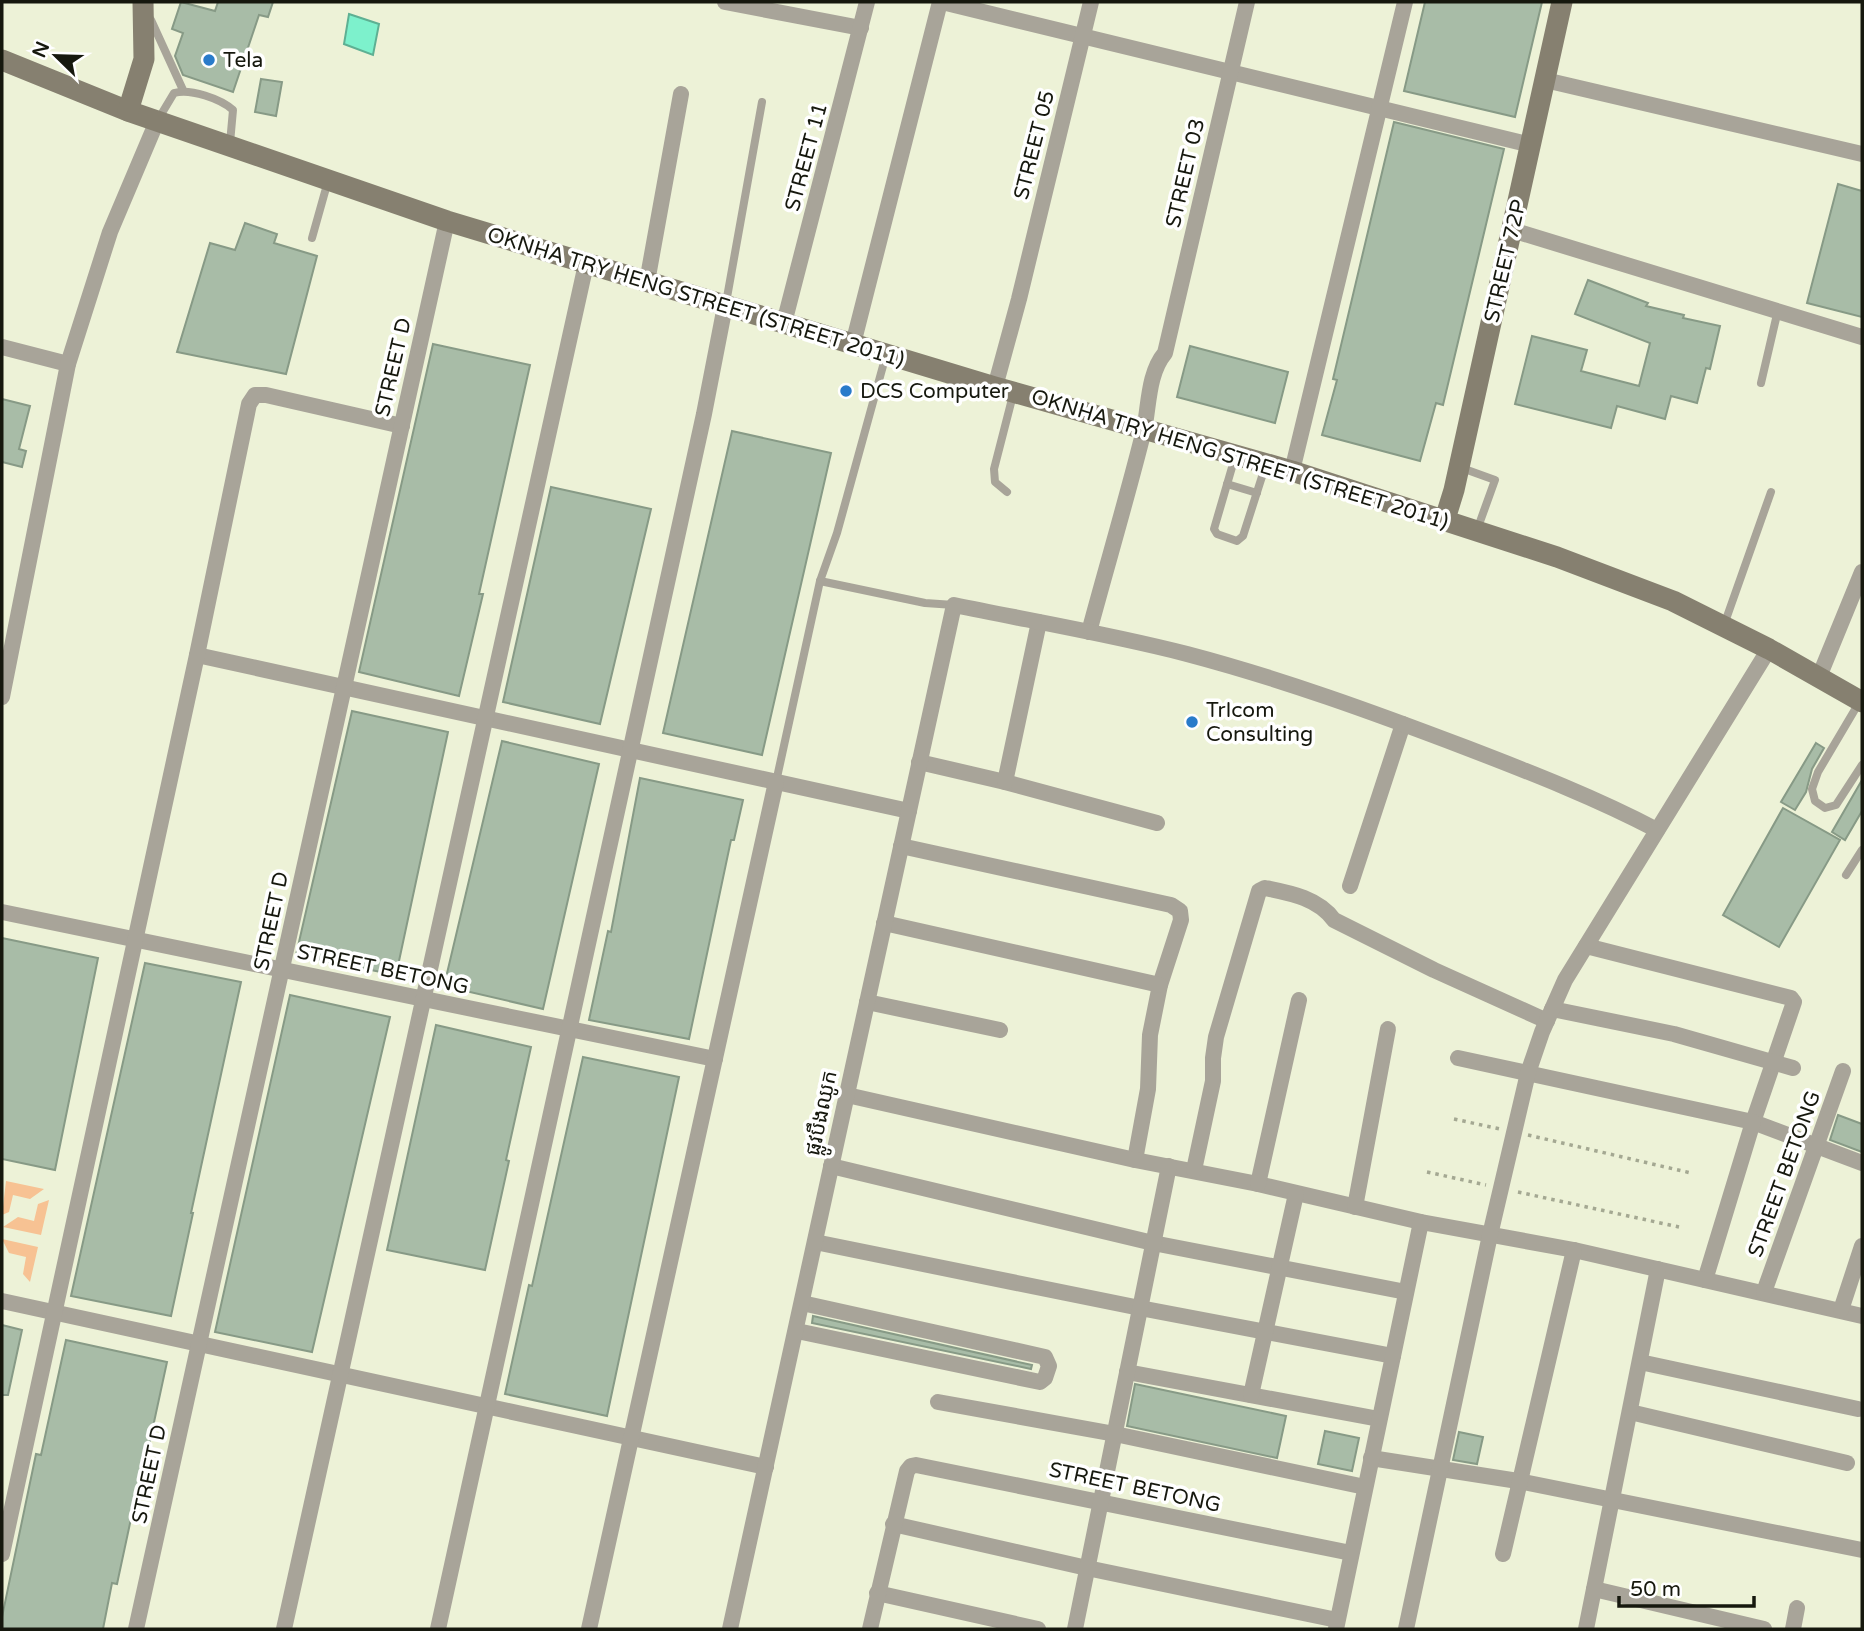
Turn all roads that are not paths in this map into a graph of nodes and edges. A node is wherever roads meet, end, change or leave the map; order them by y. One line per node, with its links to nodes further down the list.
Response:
1 (725, 2): 9 (street)
2 (867, 2): 9 (street, STREET 11)
3 (941, 2): 10 (street); 33 (street)
4 (1091, 2): 10 (street, STREET 05)
5 (1247, 2): 12 (street, STREET 03)
6 (1405, 2): 17 (street)
7 (1562, 2): 13 (main road, STREET 72P)
8 (143, 3): 14 (lane); 18 (main road)
9 (861, 28): 31 (street, STREET 11)
10 (1082, 36): 12 (street); 38 (street, STREET 05)
11 (2, 60): 18 (main road, OKNHA TRY HENG STREET (STREET 2011))
12 (1230, 72): 17 (street); 40 (street, STREET 03)
13 (1545, 80): 20 (main road, STREET 72P); 22 (street)
14 (183, 90): 19 (lane); 21 (lane)
15 (681, 94): 28 (street)
16 (762, 102): 29 (lane)
17 (1379, 108): 20 (street); 44 (street)
18 (128, 111): 19 (main road, OKNHA TRY HENG STREET (STREET 2011))
19 (158, 121): 21 (main road, OKNHA TRY HENG STREET (STREET 2011)); 36 (street)
20 (1531, 145): 25 (main road, STREET 72P)
21 (230, 147): 23 (main road, OKNHA TRY HENG STREET (STREET 2011))
22 (1862, 154)
23 (328, 181): 24 (main road, OKNHA TRY HENG STREET (STREET 2011)); 26 (lane)
24 (447, 221): 27 (main road, OKNHA TRY HENG STREET (STREET 2011)); 39 (street, STREET D)
25 (1512, 230): 30 (street); 43 (main road, STREET 72P)
26 (312, 238)
27 (586, 264): 28 (main road, OKNHA TRY HENG STREET (STREET 2011)); 63 (street)
28 (647, 282): 29 (main road, OKNHA TRY HENG STREET (STREET 2011))
29 (725, 306): 31 (main road, OKNHA TRY HENG STREET (STREET 2011)); 65 (street)
30 (1778, 310): 32 (street); 37 (lane)
31 (784, 323): 33 (main road, OKNHA TRY HENG STREET (STREET 2011))
32 (1862, 337)
33 (853, 344): 35 (main road, OKNHA TRY HENG STREET (STREET 2011))
34 (2, 347): 36 (street)
35 (886, 354): 38 (main road, OKNHA TRY HENG STREET (STREET 2011)); 52 (lane)
36 (68, 364): 61 (street)
37 (1761, 383)
38 (1005, 390): 40 (main road, OKNHA TRY HENG STREET (STREET 2011)); 46 (lane)
39 (402, 426): 58 (street); 60 (street, STREET D)
40 (1144, 428): 41 (main road, OKNHA TRY HENG STREET (STREET 2011)); 56 (street, STREET 03)
41 (1236, 454): 42 (main road, OKNHA TRY HENG STREET (STREET 2011)); 45 (lane)
42 (1266, 463): 44 (main road, OKNHA TRY HENG STREET (STREET 2011)); 48 (lane)
43 (1459, 467): 49 (main road, STREET 72P); 50 (lane)
44 (1292, 471): 49 (main road, OKNHA TRY HENG STREET (STREET 2011))
45 (1227, 484): 48 (lane); 48 (lane)
46 (1007, 492)
47 (1771, 492): 55 (lane)
48 (1256, 494)
49 (1445, 519): 50 (main road, OKNHA TRY HENG STREET (STREET 2011))
50 (1477, 530): 55 (main road, OKNHA TRY HENG STREET (STREET 2011))
51 (1862, 572): 59 (street)
52 (820, 581): 53 (lane); 68 (lane)
53 (954, 605): 54 (street); 66 (street, ផ្លូវបឹងឈូក)
54 (1039, 622): 56 (street); 69 (street)
55 (1724, 625): 57 (main road, OKNHA TRY HENG STREET (STREET 2011))
56 (1089, 632): 64 (street)
57 (1769, 649): 59 (main road, OKNHA TRY HENG STREET (STREET 2011)); 72 (street)
58 (197, 655): 60 (street); 79 (street)
59 (1819, 677): 62 (main road, OKNHA TRY HENG STREET (STREET 2011))
60 (344, 687): 63 (street); 81 (street, STREET D)
61 (2, 697)
62 (1861, 702): 67 (lane)
63 (486, 718): 65 (street); 83 (street)
64 (1403, 724): 72 (street); 76 (street)
65 (631, 750): 68 (street); 87 (street)
66 (919, 762): 69 (street); 70 (street, ផ្លូវបឹងឈូក)
67 (1862, 765)
68 (776, 782): 70 (street); 91 (street)
69 (1005, 782): 71 (street)
70 (909, 811): 73 (street, ផ្លូវបឹងឈូក)
71 (1157, 823)
72 (1657, 830): 80 (street)
73 (901, 846): 78 (street, ផ្លូវបឹងឈូក); 82 (street)
74 (1862, 850): 75 (lane)
75 (1846, 876)
76 (1350, 887)
77 (2, 912): 79 (street, STREET BETONG)
78 (884, 923): 82 (street); 85 (street, ផ្លូវបឹងឈូក)
79 (135, 940): 81 (street, STREET BETONG); 122 (street)
80 (1586, 946): 86 (street); 92 (street)
81 (282, 970): 83 (street, STREET BETONG); 126 (street, STREET D)
82 (1160, 985): 99 (street)
83 (424, 999): 87 (street, STREET BETONG); 130 (street)
84 (1299, 1000): 104 (street)
85 (867, 1002): 88 (street); 96 (street, ផ្លូវបឹងឈូក)
86 (1550, 1015): 92 (street); 95 (street); 103 (street)
87 (570, 1029): 91 (street, STREET BETONG); 133 (street)
88 (1000, 1030)
89 (1388, 1030): 106 (street)
90 (1458, 1058): 95 (street)
91 (715, 1059): 138 (street)
92 (1774, 1063): 93 (street); 97 (street)
93 (1793, 1068)
94 (1843, 1071): 98 (street, STREET BETONG)
95 (1528, 1073): 97 (street); 108 (street)
96 (847, 1095): 99 (street); 101 (street, ផ្លូវបឹងឈូក)
97 (1753, 1122): 98 (street); 115 (street)
98 (1816, 1146): 100 (street); 117 (street, STREET BETONG)
99 (1135, 1160): 102 (street)
100 (1862, 1163)
101 (831, 1166): 109 (street, ផ្លូវបឹងឈូក); 110 (street)
102 (1169, 1166): 103 (street); 110 (street)
103 (1194, 1170): 104 (street)
104 (1258, 1184): 105 (street)
105 (1296, 1194): 106 (street); 113 (street)
106 (1355, 1207): 107 (street)
107 (1421, 1222): 108 (street); 116 (street)
108 (1490, 1235): 112 (street); 142 (street)
109 (815, 1242): 119 (street, ផ្លូវបឹងឈូក); 120 (street)
110 (1153, 1243): 113 (street); 120 (street)
111 (1862, 1246): 121 (street)
112 (1574, 1250): 114 (street); 143 (street)
113 (1279, 1268): 116 (street); 125 (street)
114 (1658, 1269): 115 (street); 128 (street)
115 (1705, 1280): 117 (street)
116 (1406, 1292): 127 (street)
117 (1764, 1292): 121 (street)
118 (2, 1301): 122 (street)
119 (802, 1303): 124 (street, ផ្លូវបឹងឈូក); 124 (street)
120 (1140, 1308): 125 (street); 129 (street)
121 (1841, 1310): 123 (street)
122 (54, 1312): 126 (street); 150 (street)
123 (1862, 1316)
124 (797, 1331): 141 (street, ផ្លូវបឹងឈូក)
125 (1265, 1332): 127 (street); 131 (street)
126 (199, 1344): 130 (street); 157 (street, STREET D)
127 (1393, 1356): 136 (street)
128 (1640, 1362): 134 (street); 135 (street)
129 (1127, 1372): 131 (street); 137 (street)
130 (340, 1375): 133 (street); 158 (street)
131 (1251, 1395): 136 (street)
132 (938, 1402): 137 (street)
133 (487, 1407): 138 (street); 159 (street)
134 (1858, 1409)
135 (1630, 1412): 140 (street); 146 (street)
136 (1379, 1419): 139 (street)
137 (1115, 1434): 144 (street); 145 (street)
138 (631, 1438): 141 (street); 160 (street)
139 (1371, 1458): 142 (street); 144 (street)
140 (1847, 1463)
141 (766, 1467): 161 (street, ផ្លូវបឹងឈូក)
142 (1441, 1468): 143 (street); 165 (street)
143 (1518, 1481): 146 (street); 151 (street)
144 (1365, 1487): 149 (street)
145 (1101, 1502): 147 (street, STREET BETONG); 149 (street, STREET BETONG); 152 (street)
146 (1612, 1502): 148 (street); 153 (street)
147 (893, 1524): 152 (street); 154 (street)
148 (1862, 1550)
149 (1352, 1553): 156 (street)
150 (2, 1554)
151 (1503, 1554)
152 (1087, 1568): 156 (street); 164 (street)
153 (1594, 1589): 166 (street); 167 (street)
154 (877, 1593): 162 (street); 163 (street)
155 (1797, 1608): 168 (street)
156 (1336, 1625)
157 (136, 1629)
158 (284, 1629)
159 (438, 1629)
160 (589, 1629)
161 (730, 1629)
162 (870, 1629)
163 (1038, 1629)
164 (1075, 1629)
165 (1406, 1629)
166 (1586, 1629)
167 (1764, 1629)
168 (1793, 1629)

